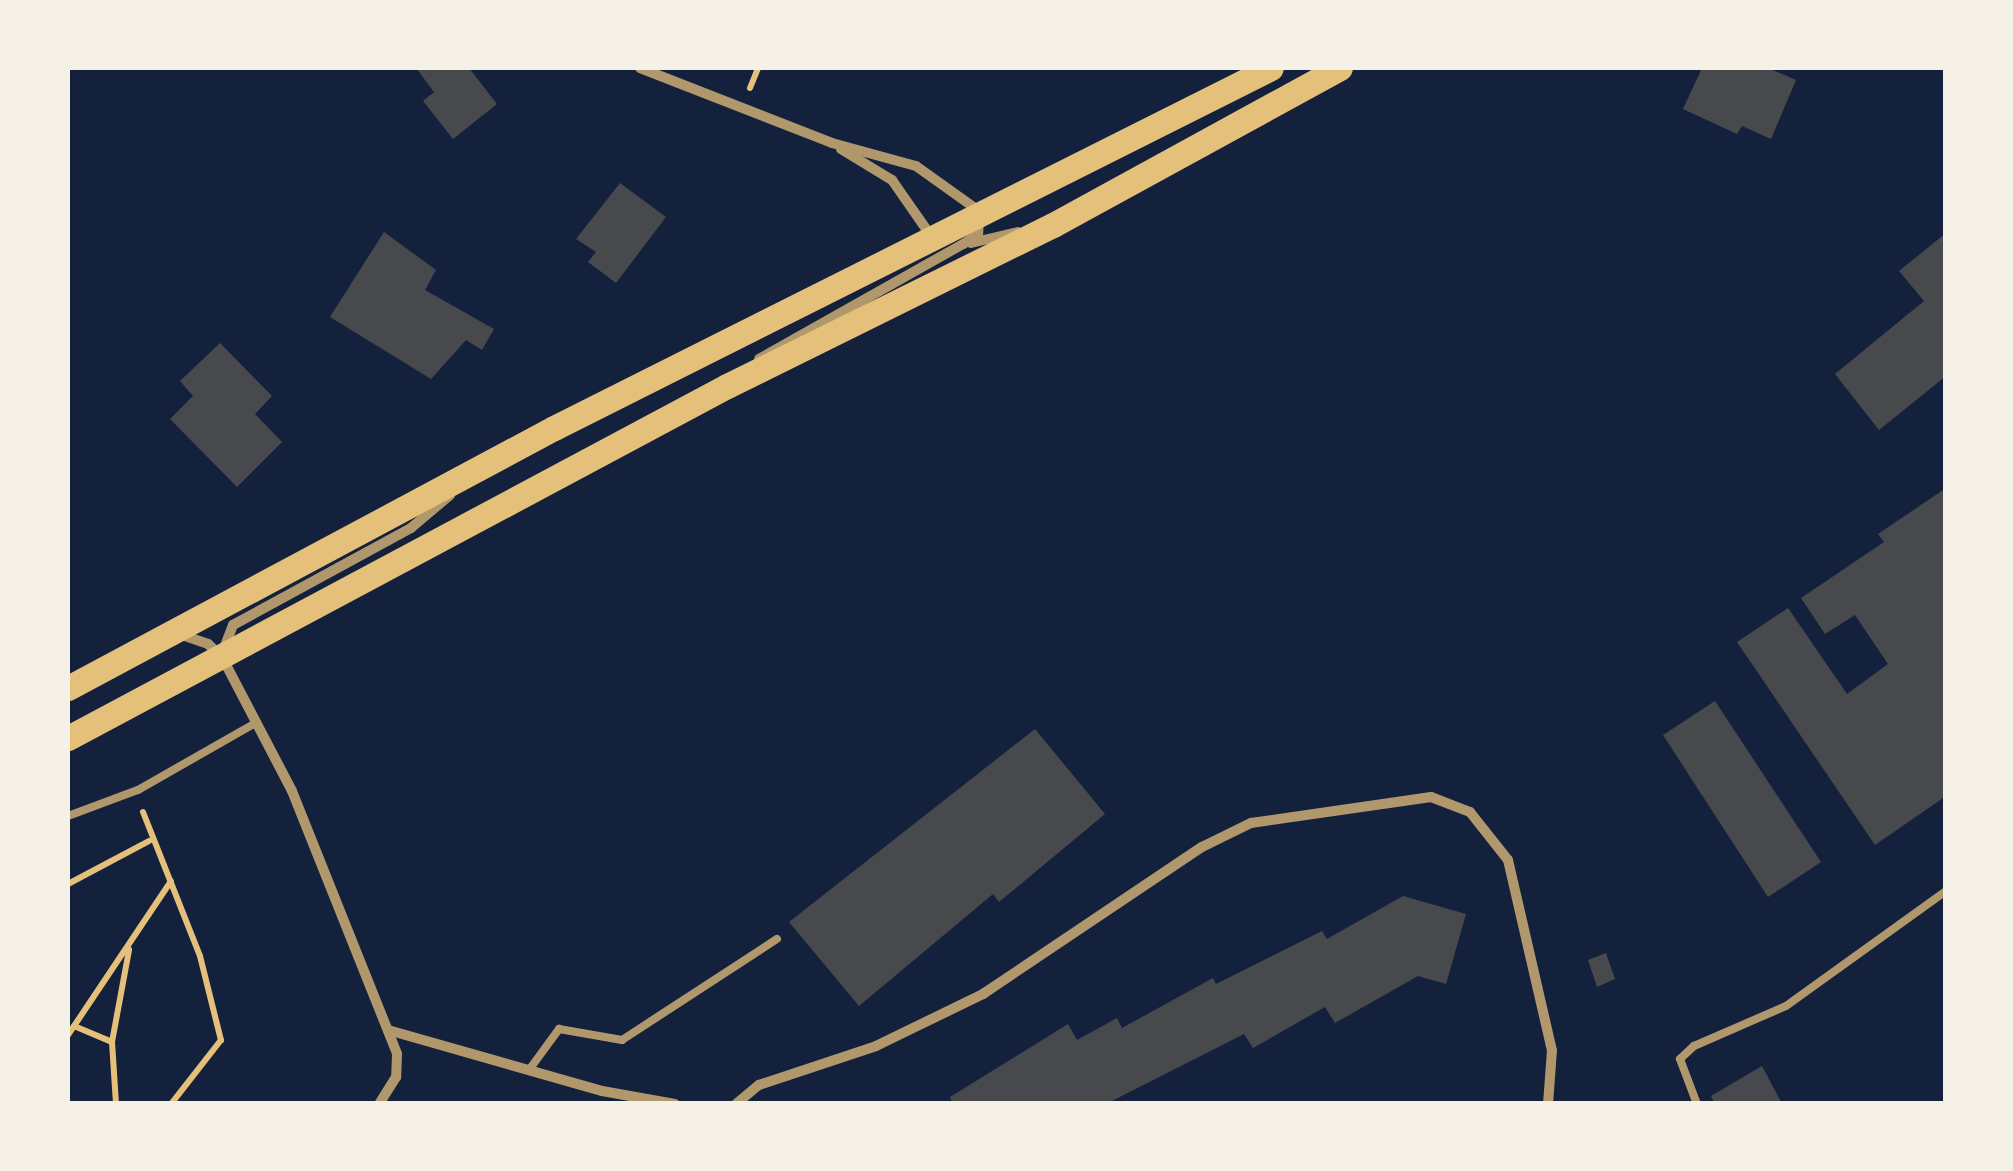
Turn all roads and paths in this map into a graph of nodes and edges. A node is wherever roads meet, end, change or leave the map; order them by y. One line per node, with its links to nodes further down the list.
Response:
1 (640, 68): 4 (street)
2 (1271, 68): 5 (main road)
3 (1340, 68): 6 (main road)
4 (832, 143): 5 (street); 7 (street)
5 (979, 211): 7 (main road); 8 (street)
6 (1053, 225): 8 (street); 9 (main road)
7 (930, 236): 8 (street); 10 (main road)
8 (962, 244): 9 (street)
9 (727, 386): 12 (main road)
10 (486, 465): 11 (main road); 12 (street)
11 (174, 633): 12 (street); 13 (main road)
12 (222, 657): 14 (street); 15 (main road)
13 (68, 688)
14 (256, 722): 16 (lane); 23 (street)
15 (68, 738)
16 (68, 816)
17 (171, 882): 18 (path); 21 (path); 28 (path)
18 (68, 884)
19 (1946, 892): 33 (lane)
20 (777, 939): 26 (lane)
21 (130, 945): 22 (path); 25 (path)
22 (74, 1026): 24 (path); 25 (path)
23 (388, 1030): 26 (street); 29 (street)
24 (68, 1035)
25 (112, 1042): 27 (path)
26 (529, 1070): 30 (street)
27 (116, 1104)
28 (171, 1104)
29 (380, 1104)
30 (676, 1104)
31 (736, 1104): 32 (street)
32 (1548, 1104)
33 (1696, 1104)

